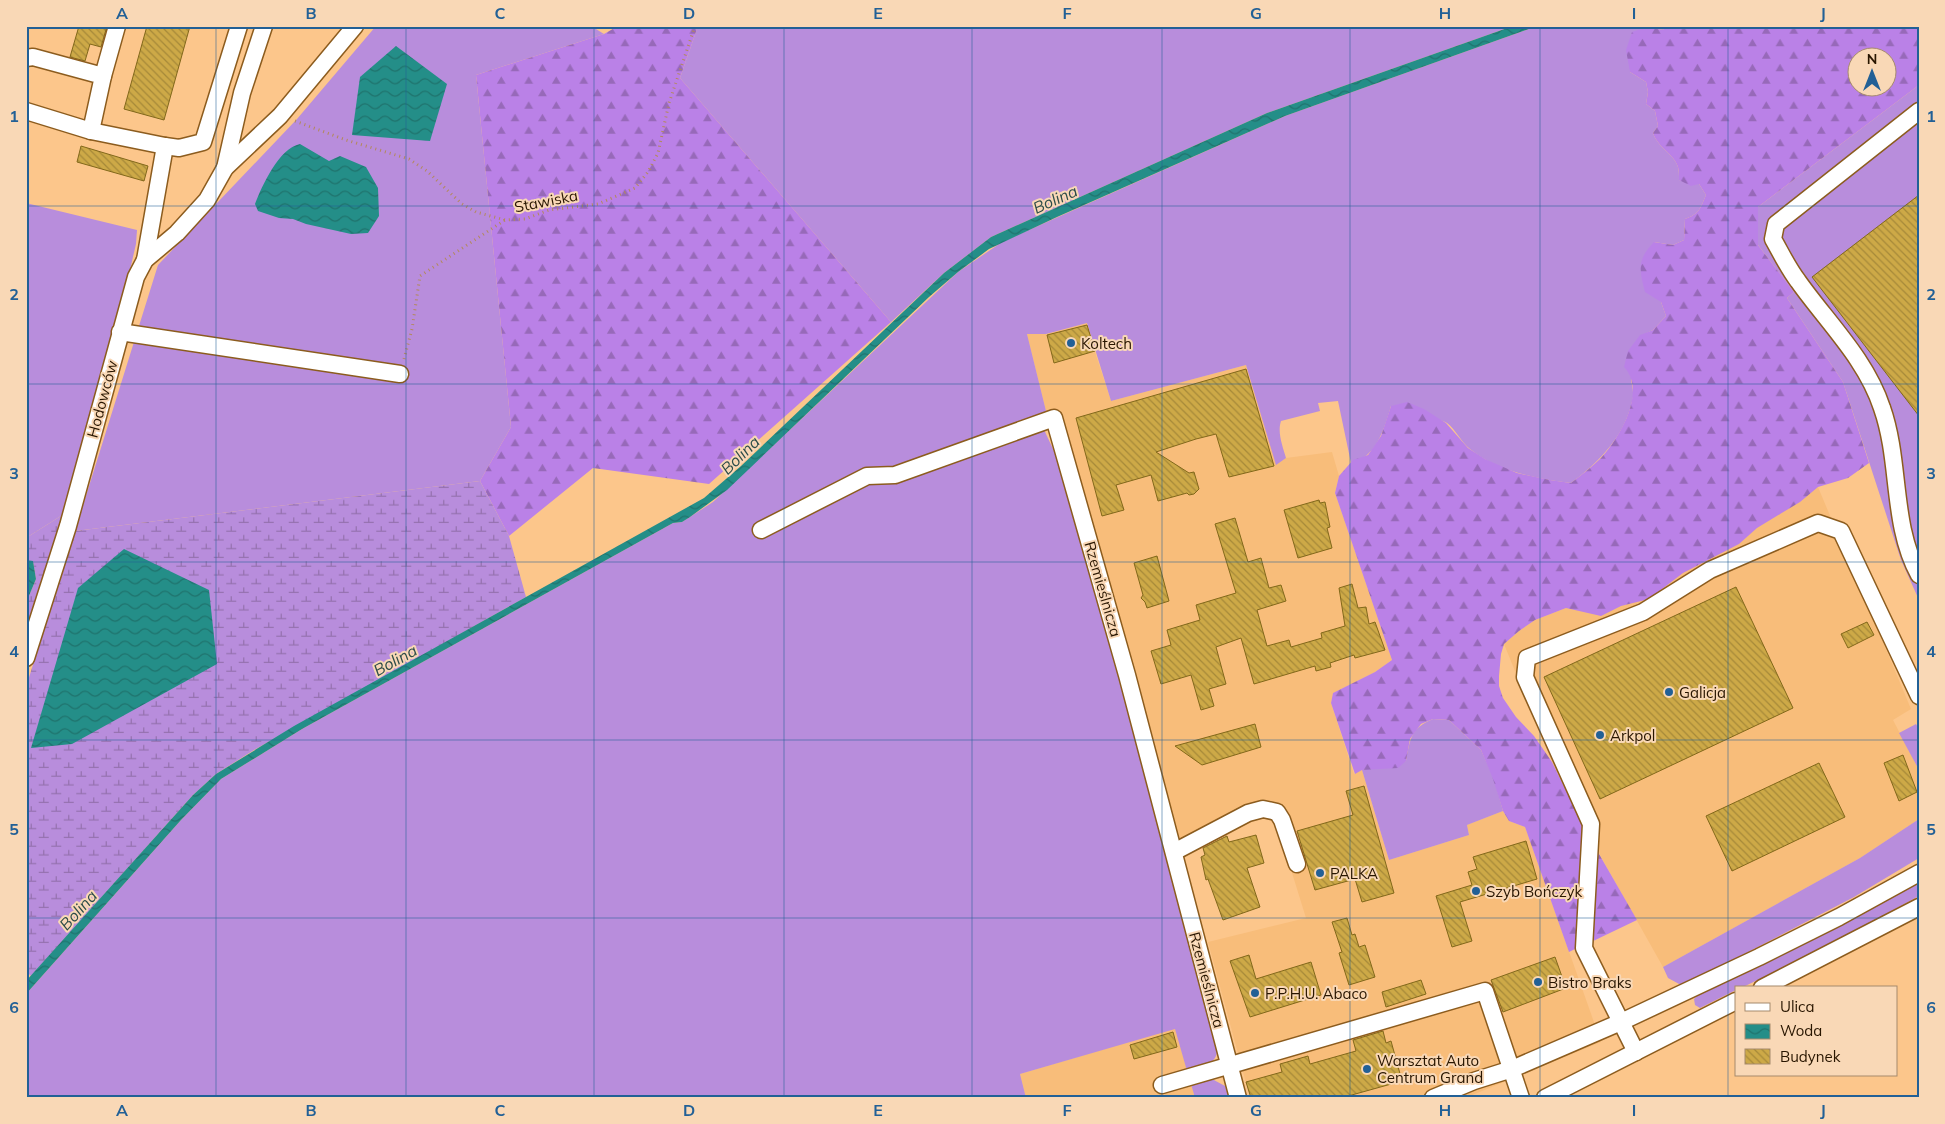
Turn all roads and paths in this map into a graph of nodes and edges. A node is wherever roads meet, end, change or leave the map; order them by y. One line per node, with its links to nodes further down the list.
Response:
1 (117, 26): 7 (street)
2 (239, 26): 12 (street)
3 (264, 26): 13 (street, Hodowców)
4 (355, 26): 10 (street, Hodowców)
5 (695, 26): 14 (path, Stawiska)
6 (26, 58): 7 (street)
7 (104, 76): 11 (street)
8 (26, 111): 11 (street)
9 (1919, 111): 19 (street)
10 (280, 116): 13 (street, Hodowców); 14 (path, Stawiska)
11 (91, 131): 12 (street)
12 (165, 146): 15 (street)
13 (225, 168): 15 (street, Hodowców)
14 (505, 220): 17 (path)
15 (144, 260): 16 (street, Hodowców)
16 (120, 332): 17 (street); 20 (street, Hodowców)
17 (400, 374)
18 (761, 530): 22 (street, Rzemieślnicza)
19 (1919, 575)
20 (26, 658)
21 (1919, 696): 28 (street)
22 (1174, 852): 23 (street); 30 (street, Rzemieślnicza)
23 (1297, 864)
24 (1919, 873): 28 (street)
25 (1919, 907): 26 (street)
26 (1766, 986)
27 (1735, 1002): 29 (street)
28 (1621, 1022): 29 (street); 31 (street)
29 (1636, 1052): 36 (street)
30 (1230, 1066): 31 (street); 32 (street); 33 (street, Rzemieślnicza)
31 (1512, 1069): 34 (street); 35 (street)
32 (1162, 1084)
33 (1238, 1098)
34 (1433, 1098)
35 (1521, 1098)
36 (1545, 1098)

